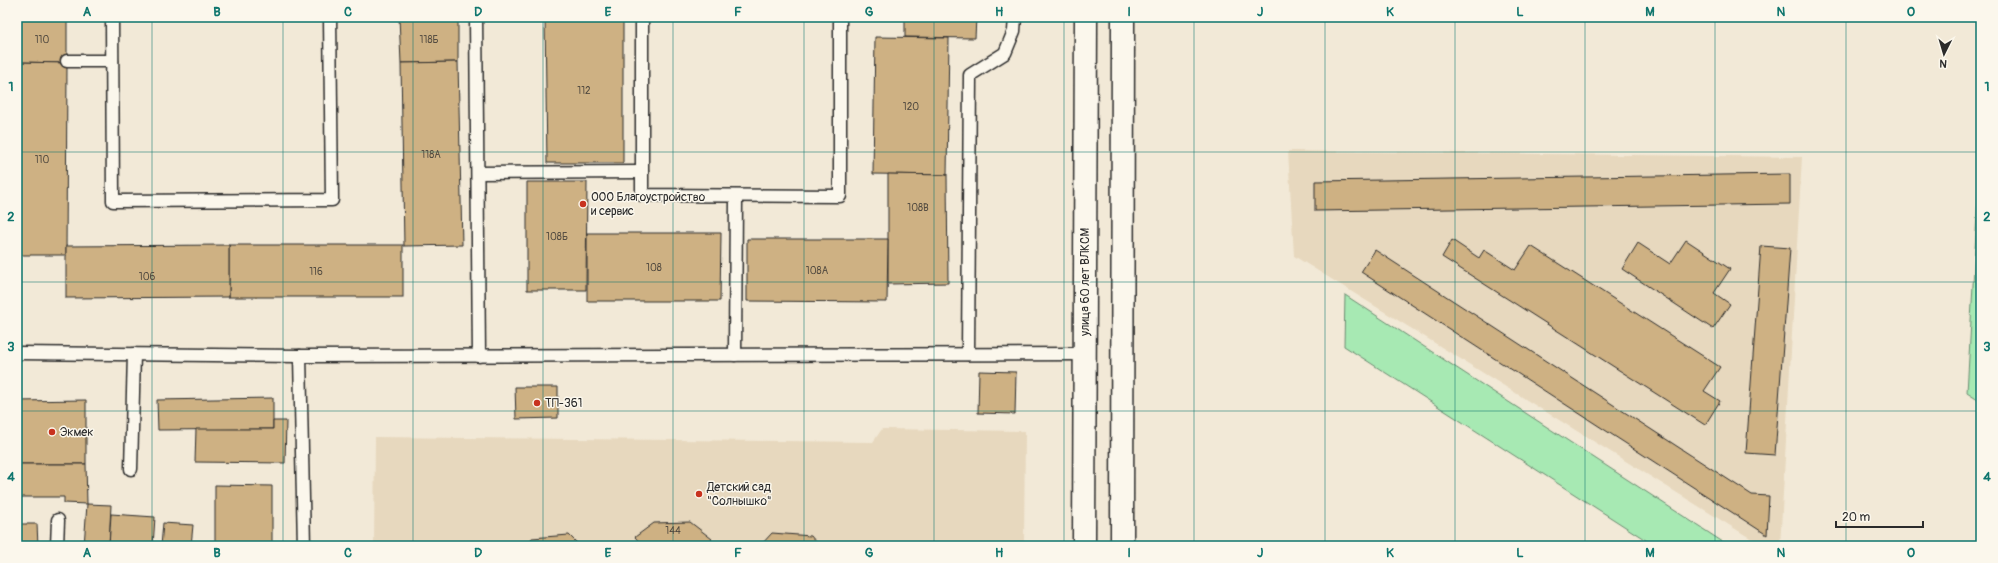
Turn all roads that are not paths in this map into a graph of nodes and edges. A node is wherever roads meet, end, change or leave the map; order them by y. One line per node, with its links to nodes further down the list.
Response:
1 (112, 17): 10 (lane)
2 (330, 17): 10 (lane)
3 (476, 17): 12 (lane)
4 (642, 17): 11 (lane)
5 (840, 17): 13 (lane)
6 (1014, 17): 16 (lane)
7 (1086, 17): 17 (street, улица 60 лет ВЛКСМ)
8 (1123, 17): 26 (street)
9 (67, 61): 10 (lane)
10 (112, 61)
11 (642, 172): 12 (lane); 13 (lane)
12 (478, 173): 20 (lane)
13 (736, 196): 18 (lane)
14 (17, 353): 15 (lane)
15 (134, 354): 19 (lane); 21 (lane)
16 (968, 354): 17 (lane); 18 (lane)
17 (1085, 354): 25 (street, улица 60 лет ВЛКСМ)
18 (735, 355): 20 (lane)
19 (300, 356): 20 (lane); 24 (lane)
20 (479, 356)
21 (131, 469)
22 (58, 520): 23 (lane)
23 (57, 546)
24 (304, 546)
25 (1084, 546)
26 (1122, 546)

